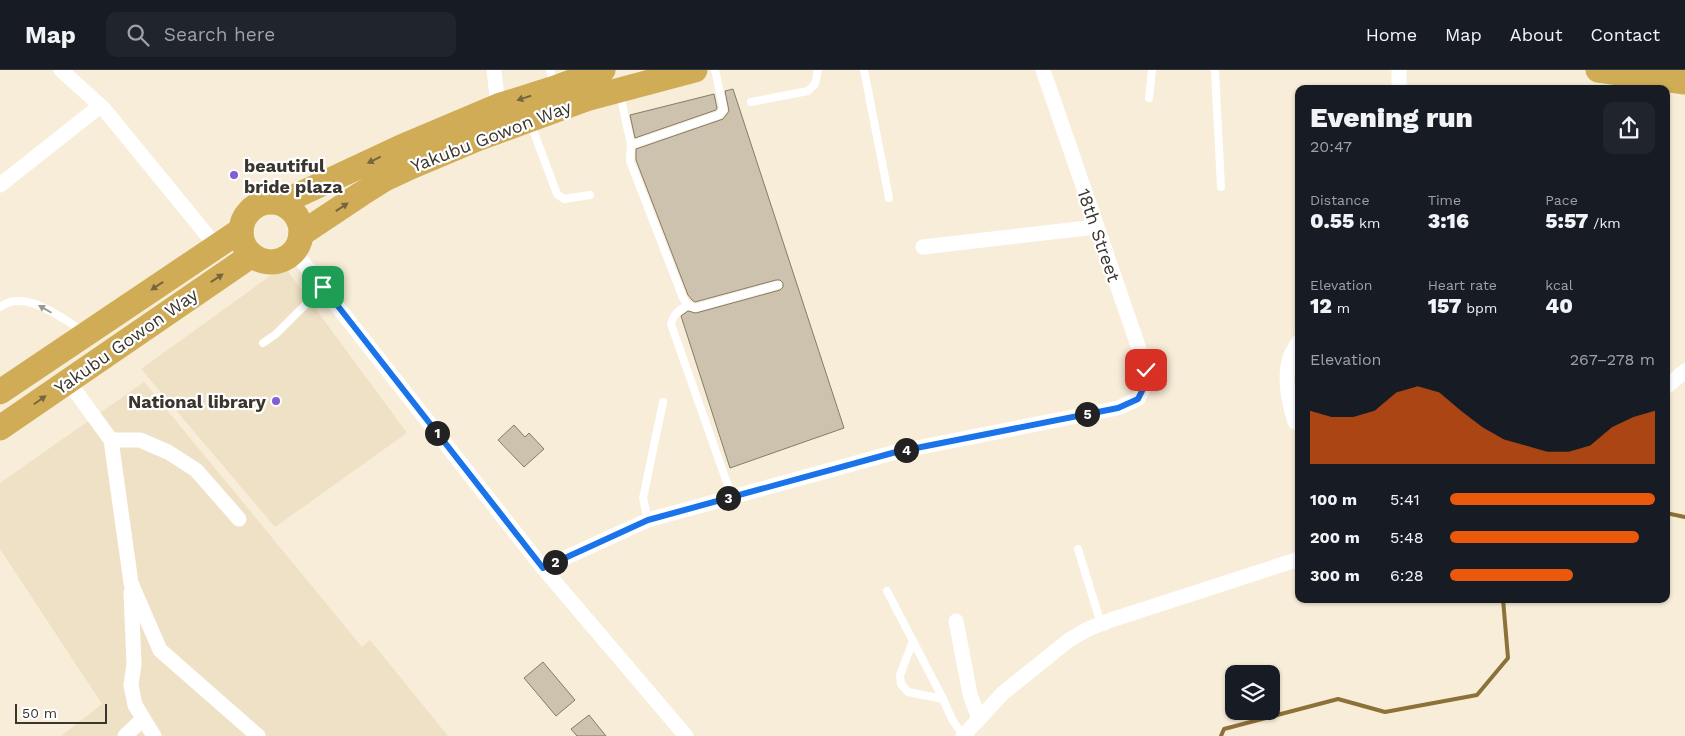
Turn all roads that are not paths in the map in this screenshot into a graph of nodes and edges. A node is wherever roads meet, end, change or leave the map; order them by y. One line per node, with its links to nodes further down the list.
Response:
1 (61, 70): 19 (street)
2 (494, 70): 20 (street)
3 (603, 70): 13 (highway, Yakubu Gowon Way)
4 (695, 70): 16 (highway, Yakubu Gowon Way)
5 (715, 70): 22 (lane)
6 (818, 70): 18 (lane)
7 (864, 70): 26 (lane)
8 (1043, 70): 28 (street, 18th Street)
9 (1152, 70): 17 (lane)
10 (1215, 70): 24 (lane)
11 (1399, 70): 15 (street)
12 (1598, 70): 14 (highway)
13 (553, 79): 20 (highway, Yakubu Gowon Way, one-way to 20)
14 (1685, 82)
15 (1399, 85)
16 (619, 89): 21 (highway, Yakubu Gowon Way); 22 (lane)
17 (1149, 98)
18 (751, 102)
19 (100, 106): 23 (street); 31 (street)
20 (498, 106): 27 (highway, Yakubu Gowon Way, one-way to 27)
21 (529, 121): 25 (lane); 30 (highway, Yakubu Gowon Way, one-way to 21)
22 (631, 145): 36 (lane)
23 (0, 185)
24 (1221, 188)
25 (590, 195)
26 (889, 198)
27 (281, 203): 29 (highway); 30 (highway)
28 (1095, 227): 32 (street); 49 (street, 18th Street)
29 (241, 230): 31 (highway, Yakubu Gowon Way); 33 (highway)
30 (298, 243): 33 (highway); 35 (street)
31 (216, 246): 38 (highway, Yakubu Gowon Way, one-way to 38)
32 (923, 247)
33 (252, 255): 42 (highway, Yakubu Gowon Way, one-way to 33)
34 (778, 286): 36 (lane)
35 (323, 287): 39 (lane); 54 (street)
36 (688, 305): 49 (lane)
37 (0, 307): 38 (lane, one-way to 37)
38 (87, 333): 44 (highway, Yakubu Gowon Way)
39 (263, 344)
40 (1295, 348): 46 (street)
41 (1685, 372): 43 (street)
42 (68, 380): 47 (highway, Yakubu Gowon Way, one-way to 42); 48 (street)
43 (1670, 384)
44 (0, 392)
45 (663, 402): 51 (lane)
46 (1295, 422)
47 (0, 428)
48 (111, 440): 50 (street); 55 (street)
49 (732, 497): 51 (street)
50 (239, 519)
51 (648, 520): 54 (street)
52 (1078, 549): 58 (lane)
53 (1295, 560): 58 (street)
54 (543, 568): 66 (street)
55 (131, 583): 61 (street); 65 (street)
56 (887, 591): 59 (lane)
57 (956, 621): 62 (street)
58 (1101, 624): 62 (street)
59 (913, 642): 60 (lane); 60 (lane)
60 (943, 699): 62 (lane)
61 (143, 719): 63 (street); 64 (street)
62 (970, 731)
63 (125, 736)
64 (154, 736)
65 (258, 736)
66 (686, 736)

